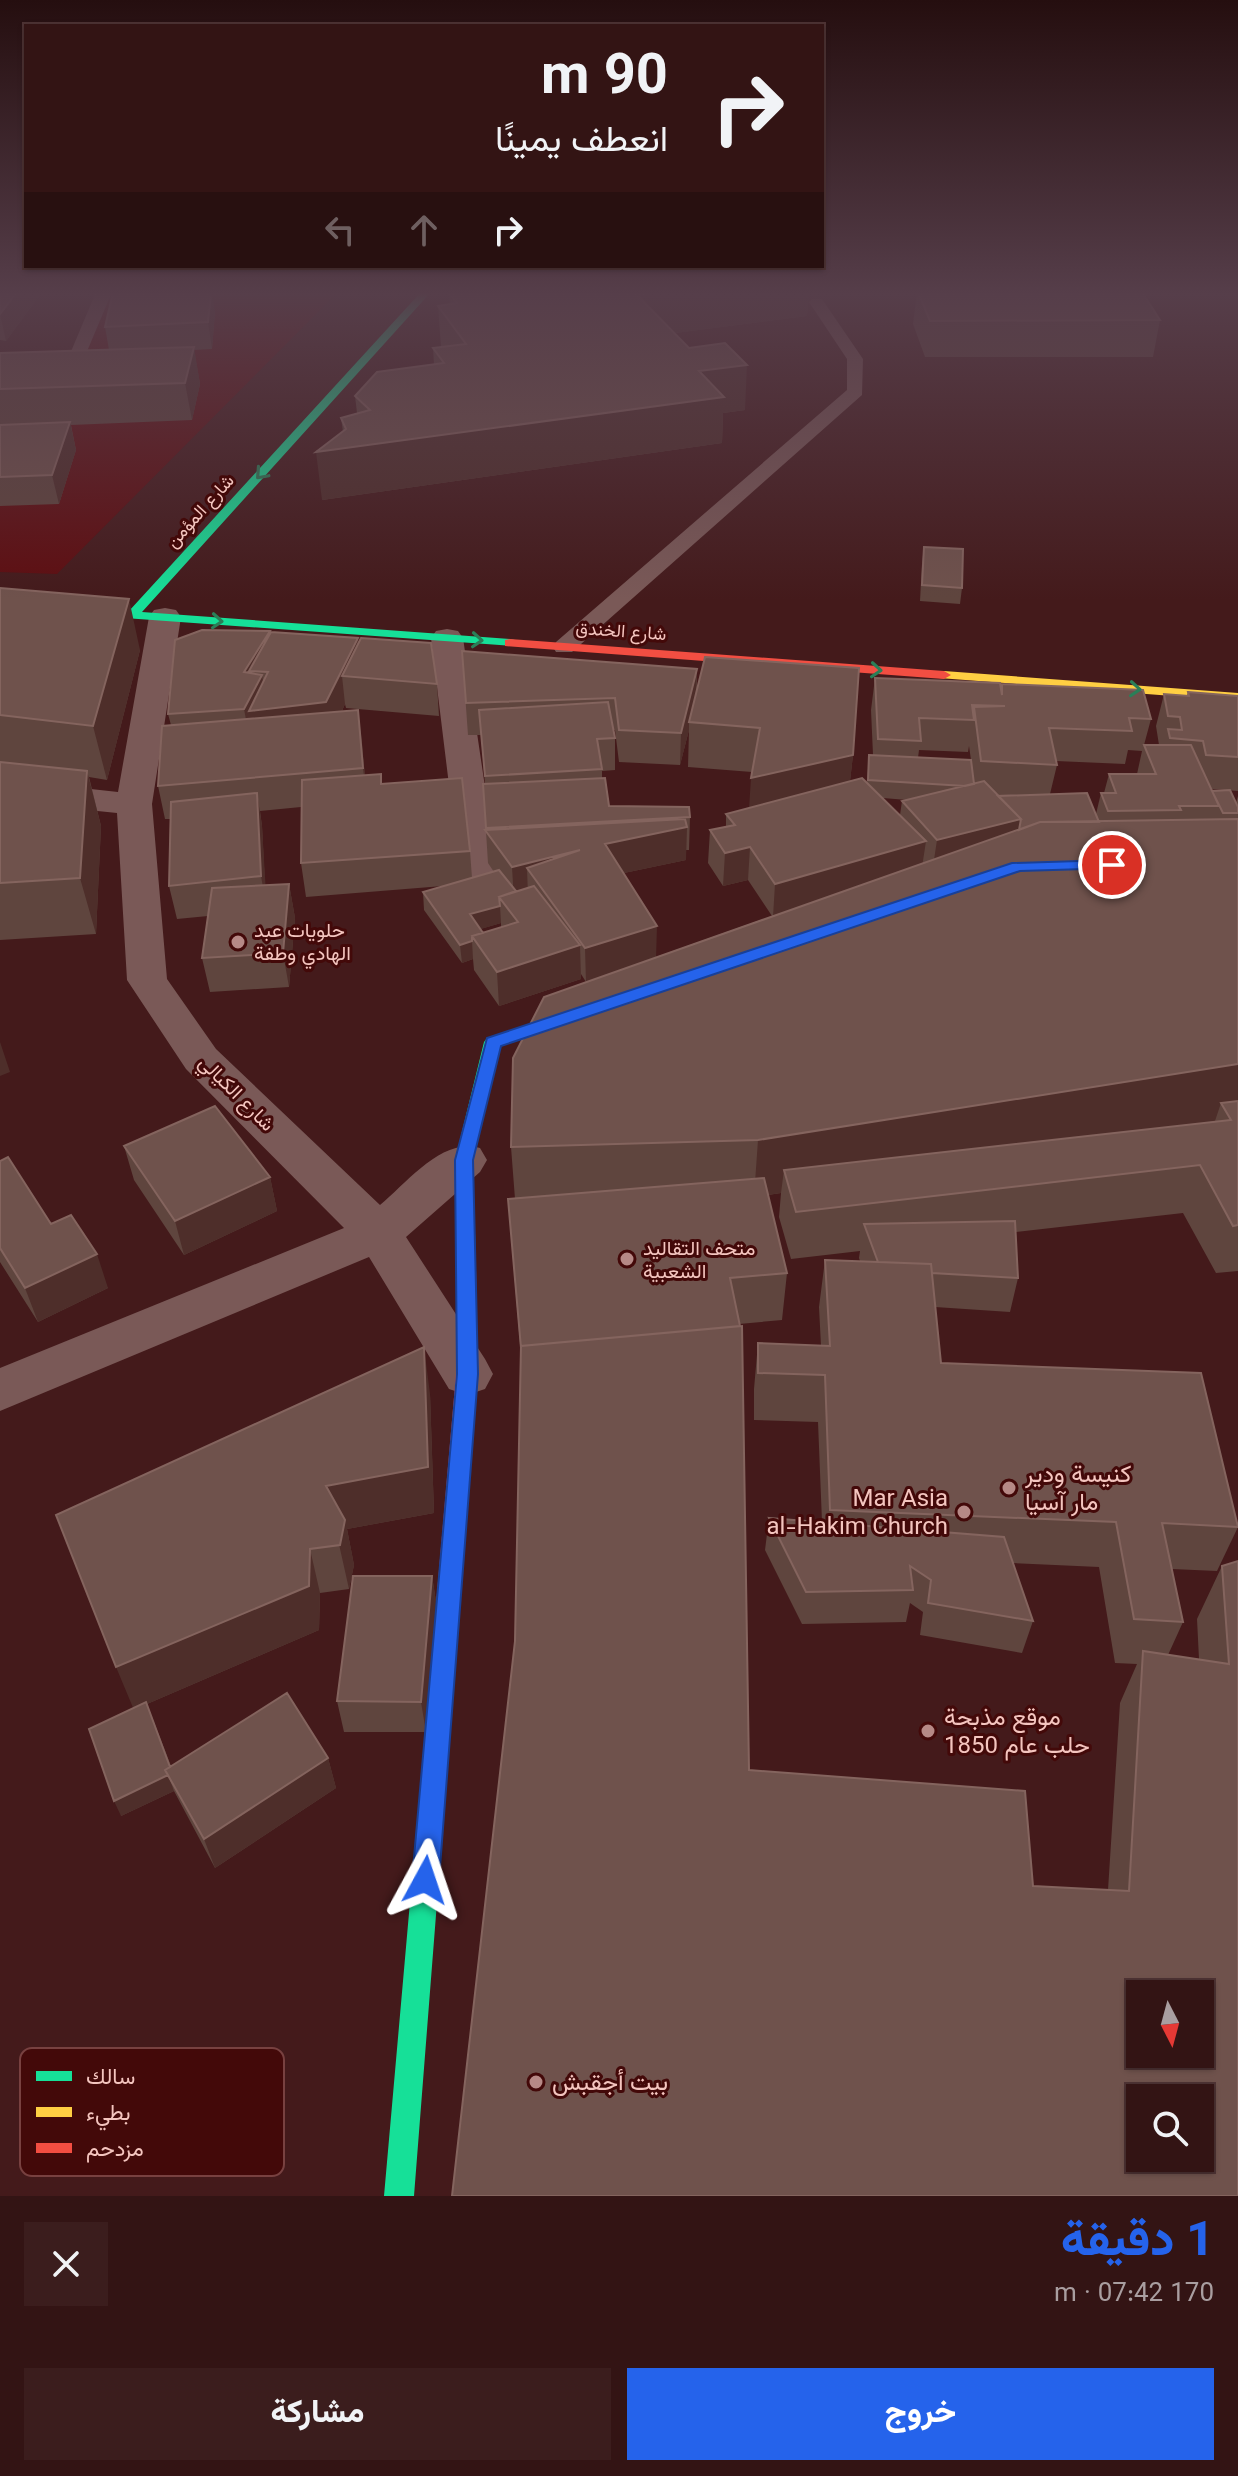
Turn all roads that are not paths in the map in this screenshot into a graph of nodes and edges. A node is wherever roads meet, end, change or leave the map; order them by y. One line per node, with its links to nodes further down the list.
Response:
1 (338, 394): 4 (main road, شارع المؤمن, one-way to 4)
2 (852, 394): 6 (lane)
3 (0, 605): 4 (main road, شارع الخندق)
4 (149, 616): 5 (main road, شارع الخندق, one-way to 5); 9 (street, شارع الكيالي)
5 (447, 638): 6 (main road, شارع الخندق, one-way to 6); 10 (street)
6 (564, 647): 7 (main road, شارع الخندق, one-way to 7)
7 (1238, 697)
8 (0, 790): 9 (street)
9 (134, 804): 13 (street, شارع الكيالي)
10 (479, 875)
11 (598, 1007): 12 (main road)
12 (464, 1160): 13 (street); 14 (main road)
13 (379, 1233): 14 (street, شارع الكيالي); 15 (street)
14 (467, 1374): 16 (main road)
15 (0, 1390)
16 (399, 2196)

